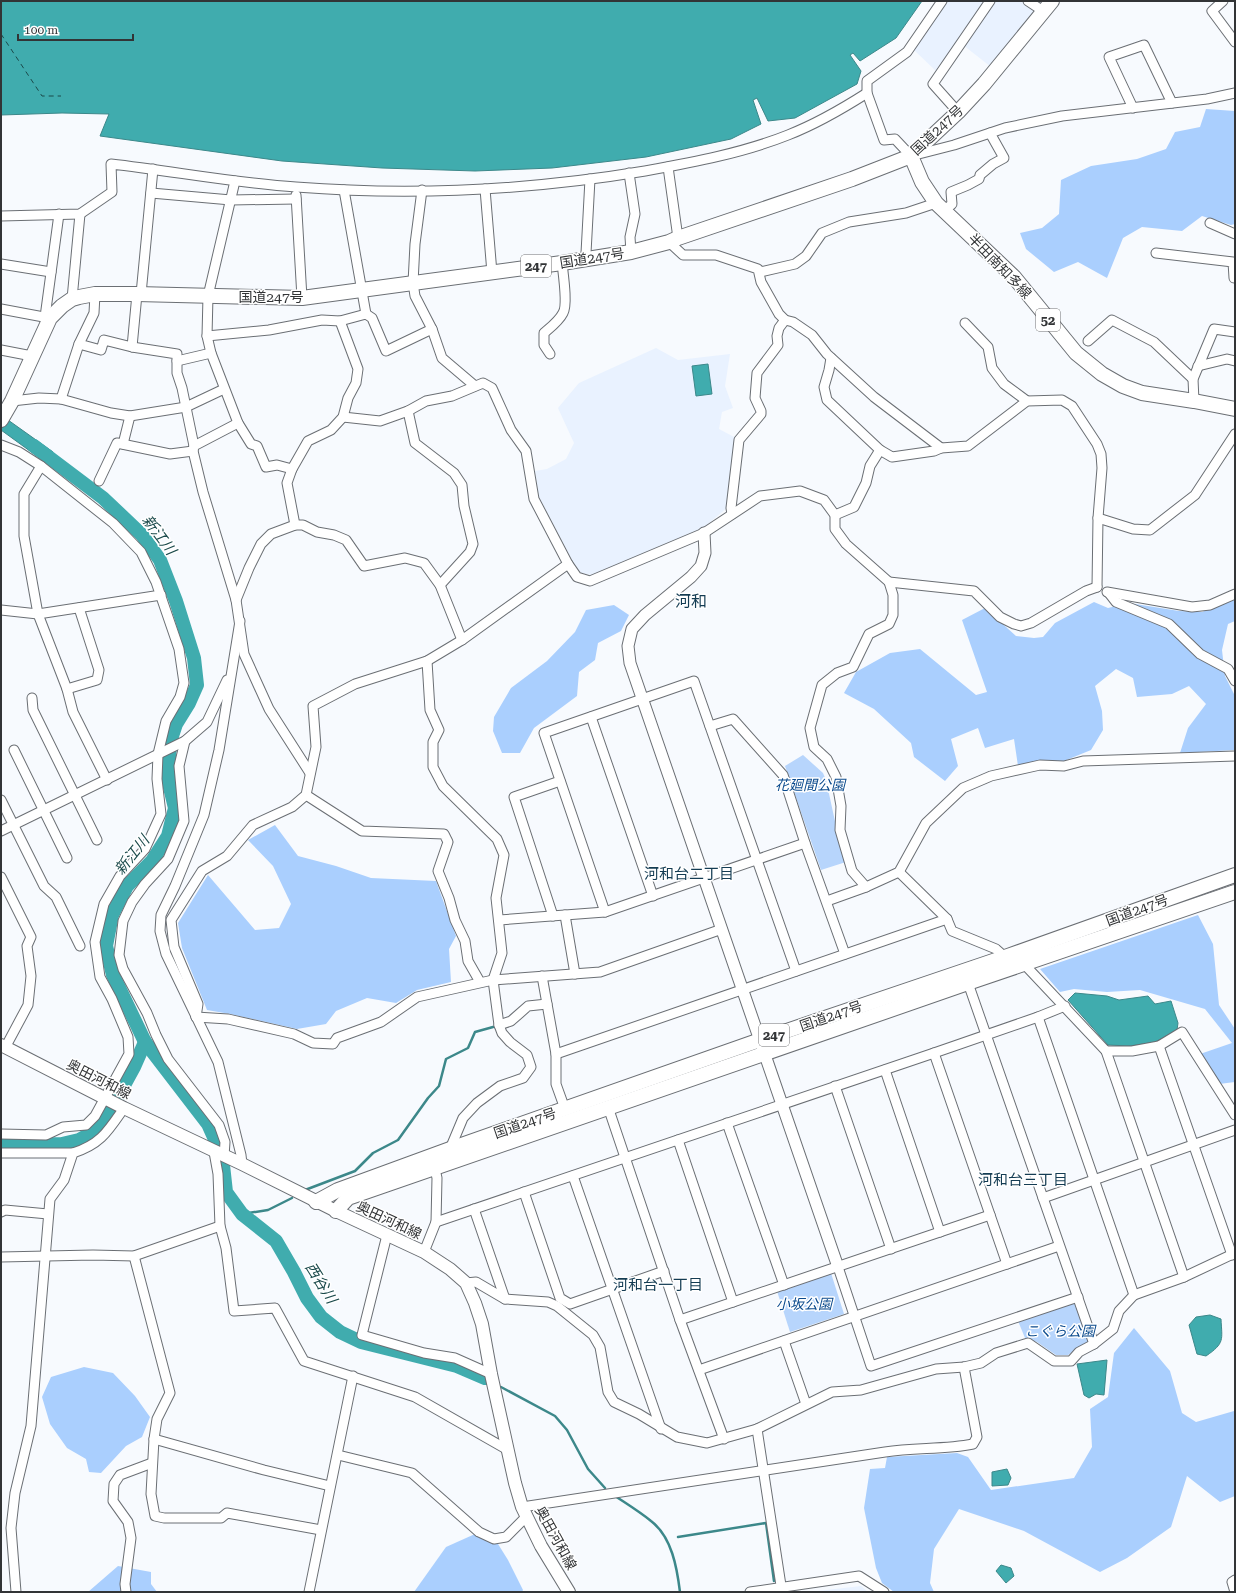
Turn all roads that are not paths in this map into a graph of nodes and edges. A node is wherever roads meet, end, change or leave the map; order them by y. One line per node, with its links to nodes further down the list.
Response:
1 (942, 1): 7 (street)
2 (990, 1): 11 (street)
3 (1028, 1): 5 (street)
4 (1222, 1): 6 (street)
5 (1048, 6): 11 (main road, 国道247号 / 247)
6 (1235, 42)
7 (868, 93): 13 (street); 14 (street)
8 (1235, 93): 9 (street)
9 (1172, 103): 10 (street); 10 (street)
10 (1133, 108): 12 (street)
11 (958, 112): 13 (main road, 国道247号 / 247)
12 (990, 133): 13 (street); 26 (street)
13 (911, 156): 26 (main road, 半田南知多線 / 52); 32 (main road, 国道247号 / 247)
14 (668, 167): 16 (street); 32 (street)
15 (153, 169): 18 (street); 23 (street); 28 (street)
16 (629, 173): 17 (street); 33 (street)
17 (590, 179): 20 (street); 35 (street)
18 (235, 181): 19 (street); 25 (street)
19 (295, 187): 21 (street); 24 (street)
20 (485, 189): 22 (street); 40 (street)
21 (344, 190): 22 (street); 43 (street)
22 (422, 190): 42 (street)
23 (151, 193): 25 (street); 45 (street)
24 (296, 199): 25 (street); 47 (street)
25 (231, 200): 46 (street)
26 (940, 207): 39 (street); 74 (main road, 半田南知多線 / 52)
27 (59, 214): 28 (street); 29 (street); 38 (street)
28 (80, 214): 48 (street)
29 (1, 219)
30 (1210, 224): 31 (street)
31 (1235, 234)
32 (673, 240): 33 (main road, 国道247号 / 247); 39 (street)
33 (631, 252): 35 (main road, 国道247号 / 247)
34 (1156, 253): 41 (street)
35 (588, 259): 36 (main road, 国道247号 / 247)
36 (562, 263): 40 (main road, 国道247号 / 247); 63 (street)
37 (1, 264): 38 (street)
38 (52, 272): 51 (street)
39 (760, 272): 52 (street)
40 (492, 273): 42 (main road, 国道247号 / 247)
41 (1235, 278)
42 (413, 283): 43 (main road, 国道247号 / 247); 55 (street)
43 (361, 290): 47 (main road, 国道247号 / 247); 50 (street)
44 (95, 294): 45 (main road, 国道247号 / 247); 48 (main road, 国道247号 / 247); 59 (street)
45 (139, 294): 46 (main road, 国道247号 / 247); 60 (street)
46 (208, 296): 47 (main road, 国道247号 / 247); 57 (street)
47 (302, 298)
48 (72, 299): 51 (main road, 国道247号 / 247)
49 (1, 309): 51 (street)
50 (366, 314): 53 (street); 55 (street)
51 (47, 318): 64 (main road, 国道247号 / 247)
52 (785, 320): 65 (street); 91 (street)
53 (340, 321): 57 (street); 80 (street)
54 (965, 324): 73 (street)
55 (432, 329): 70 (street)
56 (1235, 332): 68 (street)
57 (207, 336): 62 (street)
58 (1088, 341): 69 (street)
59 (79, 344): 60 (street); 72 (street)
60 (132, 347): 66 (street)
61 (1, 350): 64 (street)
62 (211, 353): 66 (street); 71 (street)
63 (550, 354)
64 (32, 356): 77 (main road, 国道247号 / 247)
65 (831, 358): 85 (street); 87 (street)
66 (177, 361): 75 (street)
67 (1235, 361): 68 (street)
68 (1198, 366): 69 (street)
69 (1193, 379): 74 (street)
70 (475, 386): 78 (street); 96 (street)
71 (224, 390): 75 (street); 81 (street)
72 (61, 399): 77 (street); 79 (street)
73 (1027, 401): 85 (street); 93 (street)
74 (1194, 401): 76 (main road, 半田南知多線 / 52)
75 (186, 407): 79 (street); 86 (street)
76 (1235, 409)
77 (5, 410)
78 (408, 411): 80 (street); 98 (street)
79 (130, 416): 83 (street)
80 (343, 417): 89 (street)
81 (238, 423): 86 (street); 89 (street)
82 (1235, 434): 93 (street)
83 (123, 444): 86 (street); 90 (street)
84 (1, 445): 88 (street)
85 (941, 448): 87 (street)
86 (193, 449): 103 (street)
87 (880, 450): 92 (street)
88 (41, 466): 102 (street); 106 (street)
89 (292, 469): 94 (street)
90 (99, 480)
91 (732, 514): 92 (street); 95 (street)
92 (835, 515): 97 (street)
93 (1098, 518): 99 (street)
94 (295, 525): 98 (street); 103 (street)
95 (704, 533): 96 (street); 114 (street)
96 (568, 564): 108 (street)
97 (889, 582): 99 (street); 138 (street)
98 (440, 585): 108 (street)
99 (1097, 587): 100 (street)
100 (1109, 593): 101 (street); 111 (street)
101 (1235, 594)
102 (161, 595): 104 (street); 119 (street)
103 (236, 600): 107 (street)
104 (79, 608): 106 (street); 112 (street)
105 (1, 610): 106 (street)
106 (38, 614): 112 (street)
107 (240, 621): 110 (street); 121 (street)
108 (462, 640): 109 (street)
109 (427, 661): 121 (street); 146 (street)
110 (231, 671): 117 (street); 161 (street)
111 (1235, 682)
112 (67, 689): 122 (street)
113 (32, 698): 124 (street)
114 (642, 698): 115 (street); 116 (street); 137 (street)
115 (591, 717): 123 (street); 140 (street)
116 (710, 726): 131 (street); 133 (street)
117 (182, 743): 119 (street); 188 (street)
118 (14, 750): 127 (street)
119 (158, 754): 122 (street); 174 (street)
120 (1235, 756): 134 (street)
121 (310, 773): 125 (street)
122 (107, 780): 124 (street)
123 (560, 781): 142 (street); 144 (street)
124 (75, 795): 127 (street); 130 (street)
125 (306, 795): 156 (street); 161 (street)
126 (1, 800): 128 (street)
127 (45, 810): 128 (street); 132 (street)
128 (13, 825): 129 (street); 148 (street)
129 (1, 831)
130 (97, 840)
131 (805, 843): 133 (street); 141 (street)
132 (67, 858)
133 (757, 860): 137 (street); 152 (street)
134 (899, 872): 138 (street); 145 (street)
135 (1235, 875): 150 (main road, 国道247号 / 247)
136 (1, 877): 167 (street)
137 (704, 879): 140 (street); 147 (street)
138 (866, 887): 141 (street)
139 (1235, 892): 151 (main road, 国道247号 / 247)
140 (653, 896): 142 (street)
141 (827, 901): 149 (street)
142 (605, 912): 143 (street)
143 (565, 915): 144 (street); 153 (street)
144 (553, 916): 146 (street)
145 (947, 919): 149 (street); 150 (street)
146 (499, 920): 155 (street)
147 (722, 929): 153 (street); 158 (street)
148 (80, 946)
149 (845, 954): 152 (street)
150 (1005, 957): 165 (main road, 国道247号 / 247)
151 (1024, 964): 157 (main road, 国道247号 / 247); 160 (street)
152 (796, 972): 158 (street)
153 (575, 974): 154 (street)
154 (542, 976): 155 (street); 159 (street)
155 (493, 980): 156 (street); 163 (street)
156 (480, 982): 161 (street)
157 (968, 982): 164 (street); 171 (main road, 国道247号 / 247)
158 (742, 989): 165 (street); 170 (street)
159 (547, 1004): 163 (street); 170 (street)
160 (1065, 1006): 162 (street); 168 (street)
161 (196, 1017): 188 (street)
162 (1038, 1018): 164 (street); 193 (street)
163 (498, 1025): 185 (street)
164 (986, 1035): 169 (street); 195 (street)
165 (760, 1040): 171 (street); 178 (main road, 国道247号 / 247)
166 (1159, 1046): 168 (street); 179 (street); 184 (street)
167 (3, 1047): 174 (main road, 奥田河和線)
168 (1106, 1051): 190 (street)
169 (934, 1053): 172 (street); 201 (street)
170 (556, 1054): 178 (street)
171 (765, 1054): 175 (street); 176 (main road, 国道247号 / 247)
172 (885, 1070): 173 (street); 204 (street)
173 (835, 1086): 175 (street); 207 (street)
174 (104, 1098): 177 (main road, 奥田河和線); 182 (street)
175 (781, 1104): 180 (street); 214 (street)
176 (608, 1107): 189 (street); 191 (main road, 国道247号 / 247)
177 (124, 1108): 187 (street); 188 (main road, 奥田河和線)
178 (566, 1109): 185 (main road, 国道247号 / 247)
179 (1235, 1115)
180 (727, 1123): 183 (street); 218 (street)
181 (1235, 1130): 184 (street)
182 (1, 1134)
183 (678, 1140): 189 (street); 223 (street)
184 (1194, 1145): 190 (street); 209 (street)
185 (450, 1149): 196 (main road, 国道247号 / 247)
186 (1, 1153): 187 (street)
187 (73, 1153): 200 (street)
188 (228, 1158): 196 (main road, 奥田河和線); 203 (street)
189 (626, 1158): 192 (street); 215 (street)
190 (1144, 1162): 193 (street); 216 (street)
191 (434, 1169): 198 (main road, 国道247号 / 247); 202 (street)
192 (573, 1176): 194 (street); 219 (street)
193 (1095, 1180): 195 (street); 220 (street)
194 (524, 1192): 197 (street); 219 (street)
195 (1043, 1198): 206 (street)
196 (316, 1202): 198 (main road, 奥田河和線)
197 (474, 1209): 202 (street); 222 (street)
198 (336, 1211): 205 (main road, 奥田河和線)
199 (1, 1212): 200 (street)
200 (48, 1214): 210 (street)
201 (990, 1215): 204 (street); 213 (street)
202 (436, 1222): 208 (street)
203 (220, 1226): 211 (street); 231 (street)
204 (940, 1232): 207 (street)
205 (386, 1235): 208 (main road, 奥田河和線); 230 (street)
206 (1059, 1246): 213 (street); 221 (street)
207 (891, 1249): 214 (street)
208 (424, 1252): 217 (main road, 奥田河和線)
209 (1233, 1254): 216 (street)
210 (44, 1256): 211 (street); 212 (street); 247 (street)
211 (134, 1256): 235 (street)
212 (1, 1258)
213 (1007, 1264): 224 (street)
214 (838, 1267): 218 (street); 224 (street)
215 (664, 1271): 219 (street); 225 (street)
216 (1184, 1277): 220 (street)
217 (466, 1283): 222 (street); 230 (main road, 奥田河和線)
218 (784, 1285): 223 (street)
219 (612, 1289): 233 (street)
220 (1134, 1295): 227 (street)
221 (1078, 1298): 224 (street); 227 (street)
222 (505, 1299): 233 (street)
223 (733, 1302): 225 (street)
224 (854, 1317): 226 (street)
225 (680, 1320): 229 (street)
226 (784, 1341): 229 (street); 232 (street)
227 (1094, 1344): 228 (street)
228 (964, 1367): 232 (street); 240 (street)
229 (699, 1370): 236 (street)
230 (491, 1374): 237 (main road, 奥田河和線)
231 (353, 1376): 237 (street); 238 (street)
232 (806, 1404): 234 (street)
233 (661, 1429): 236 (street)
234 (758, 1430): 236 (street); 240 (street)
235 (154, 1439): 239 (street); 241 (street)
236 (724, 1440)
237 (508, 1450): 242 (main road, 奥田河和線)
238 (338, 1455): 241 (street); 242 (street)
239 (152, 1463): 243 (street); 248 (street)
240 (764, 1471): 242 (street); 246 (street)
241 (330, 1486): 243 (street)
242 (524, 1512): 245 (main road, 奥田河和線)
243 (321, 1530): 249 (street)
244 (1235, 1580): 252 (street)
245 (564, 1589)
246 (782, 1590): 250 (street); 251 (street)
247 (16, 1592)
248 (126, 1592)
249 (309, 1592)
250 (750, 1592)
251 (884, 1592)
252 (1235, 1592)

